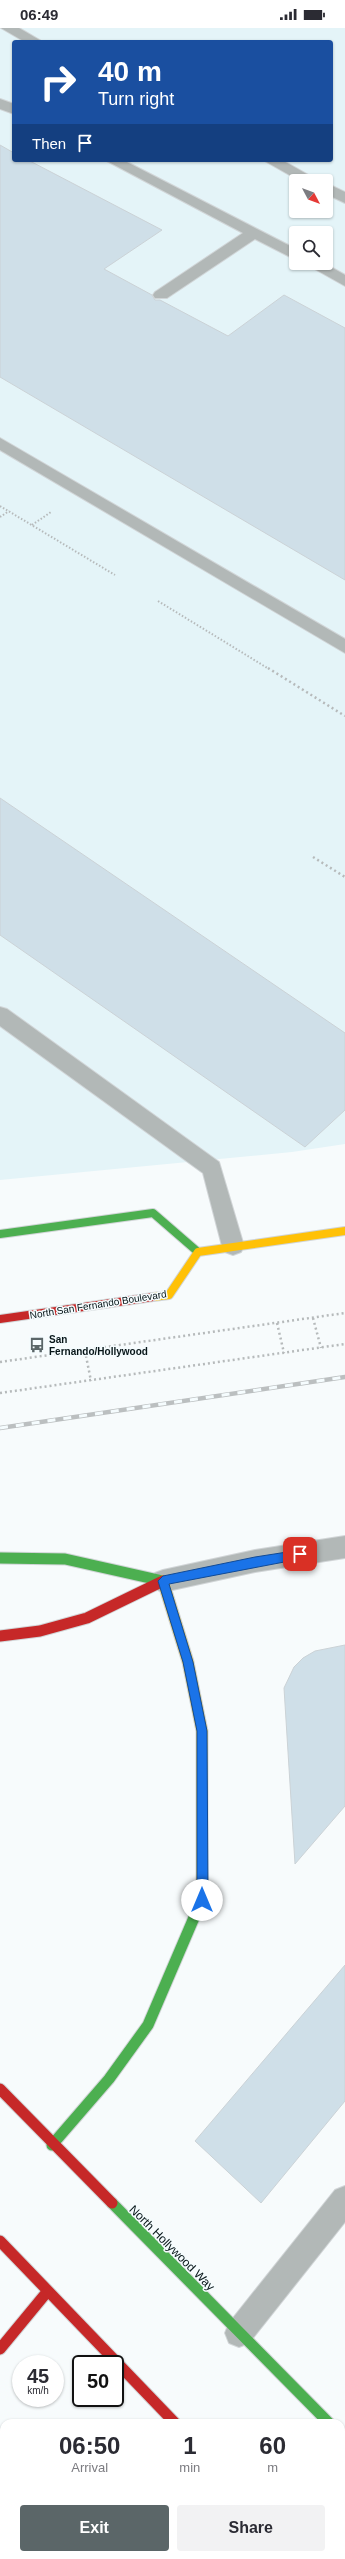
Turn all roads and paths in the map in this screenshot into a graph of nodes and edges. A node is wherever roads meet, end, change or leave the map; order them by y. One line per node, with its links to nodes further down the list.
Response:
1 (8, 28): 2 (street)
2 (32, 40)
3 (0, 103): 4 (street)
4 (12, 109)
5 (116, 162): 10 (street)
6 (274, 162): 7 (street)
7 (298, 174)
8 (333, 192): 9 (street)
9 (345, 198)
10 (254, 233): 11 (street); 14 (street)
11 (289, 251)
12 (325, 270): 13 (street)
13 (345, 281)
14 (161, 295)
15 (0, 443): 23 (street)
16 (0, 506): 18 (path)
17 (55, 509): 20 (path)
18 (9, 511): 19 (path); 20 (path)
19 (0, 517)
20 (32, 525): 21 (path)
21 (115, 575)
22 (158, 601): 24 (path)
23 (345, 647)
24 (345, 716)
25 (313, 857): 26 (path)
26 (345, 877)
27 (0, 1015): 30 (street)
28 (345, 1231): 30 (main road)
29 (0, 1234): 31 (main road)
30 (233, 1246): 31 (main road)
31 (198, 1252): 34 (main road, North San Fernando Boulevard)
32 (345, 1313): 33 (path)
33 (313, 1318): 35 (path); 37 (path)
34 (0, 1319)
35 (277, 1323): 38 (path); 39 (path)
36 (345, 1344): 37 (path)
37 (321, 1348): 39 (path)
38 (85, 1350): 40 (path); 41 (path)
39 (284, 1353): 41 (path)
40 (0, 1362)
41 (92, 1381): 42 (path)
42 (0, 1393)
43 (345, 1547): 45 (street)
44 (0, 1558): 45 (main road)
45 (163, 1581): 46 (main road); 48 (main road)
46 (0, 1636)
47 (0, 2089): 48 (main road, North Hollywood Way)
48 (52, 2145): 52 (main road, North Hollywood Way)
49 (345, 2200): 52 (street)
50 (0, 2242): 51 (main road)
51 (47, 2292): 53 (main road); 54 (main road)
52 (239, 2333): 55 (main road, North Hollywood Way)
53 (0, 2349)
54 (171, 2419)
55 (325, 2419)

